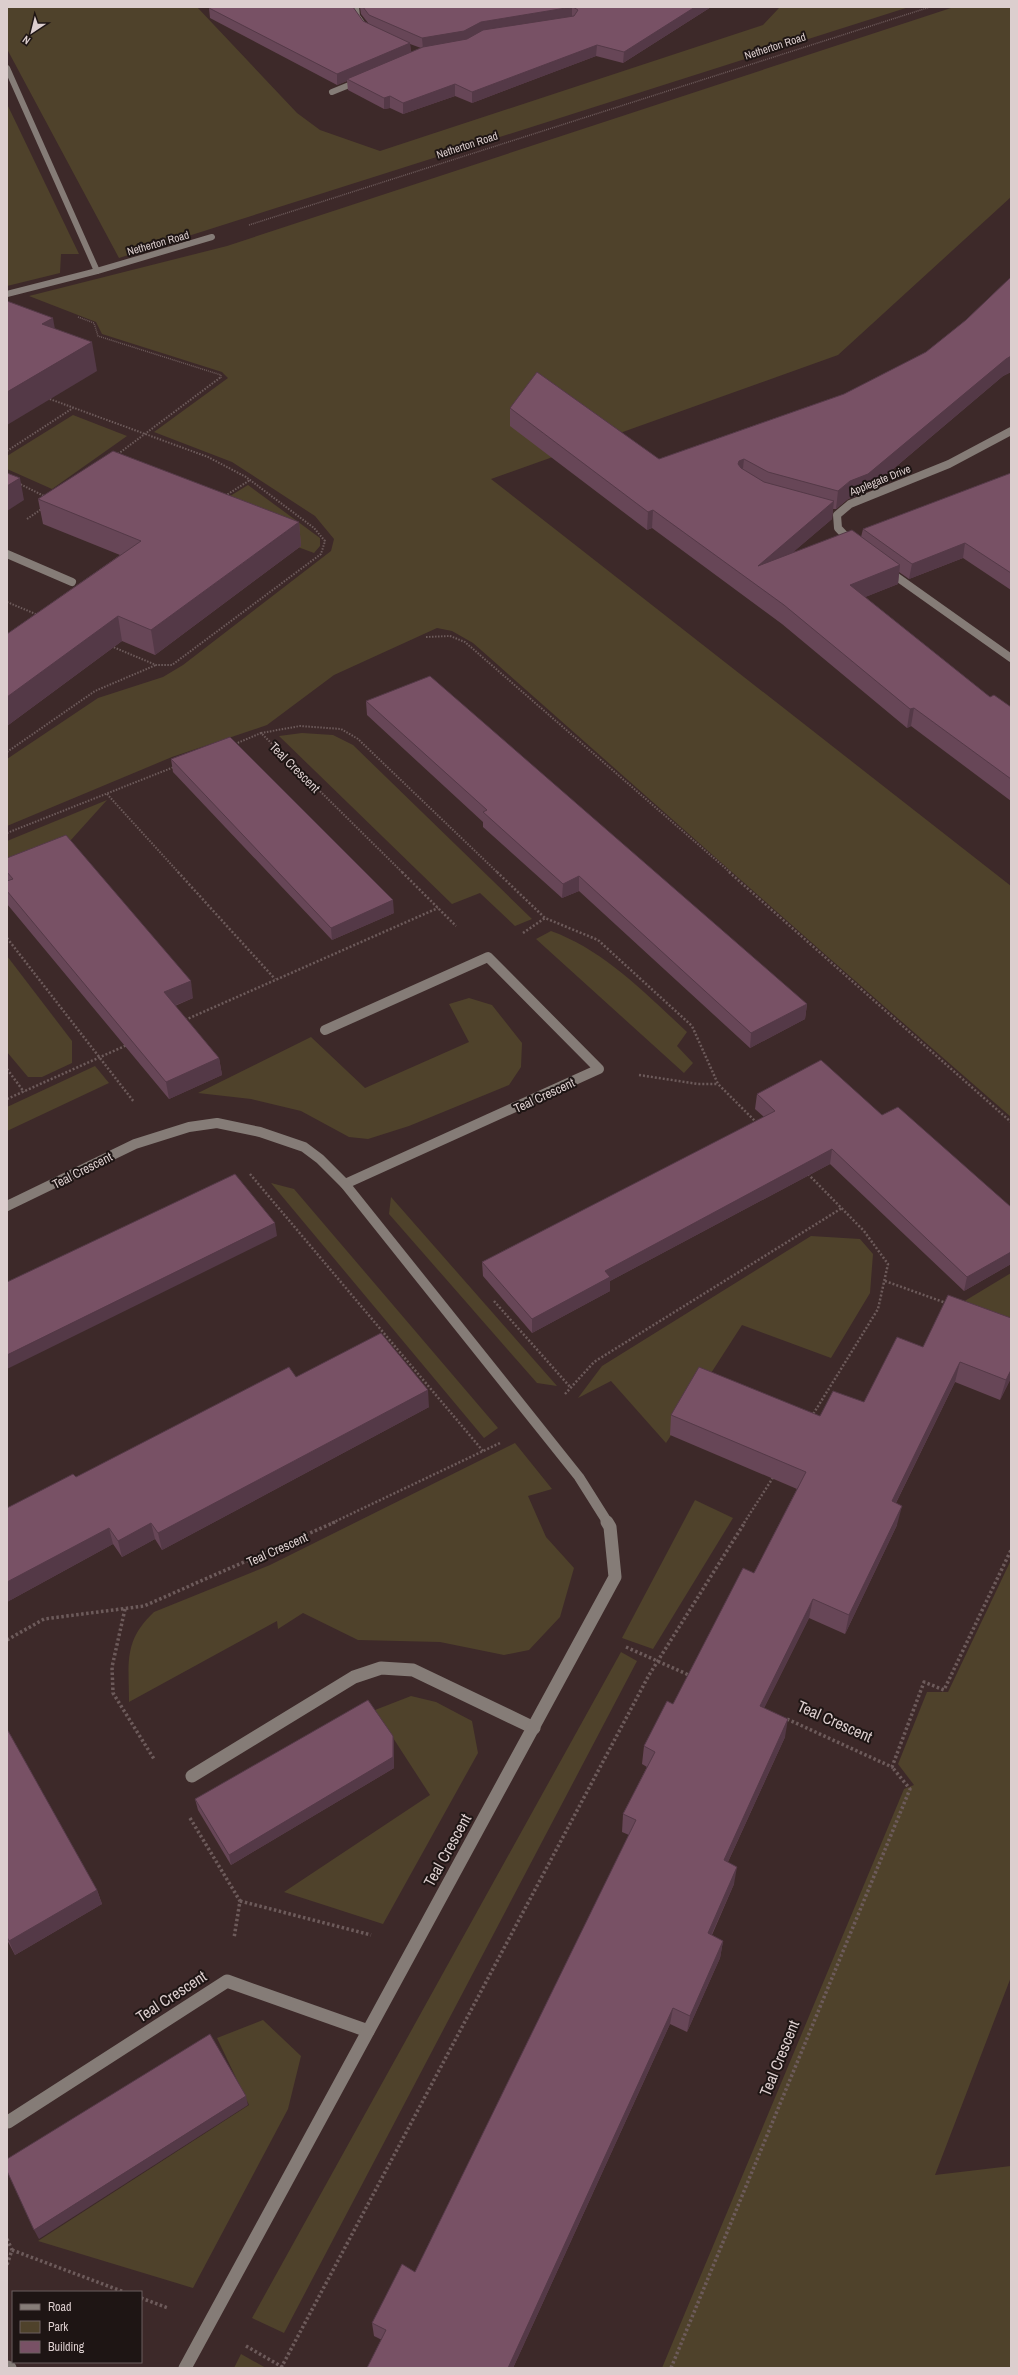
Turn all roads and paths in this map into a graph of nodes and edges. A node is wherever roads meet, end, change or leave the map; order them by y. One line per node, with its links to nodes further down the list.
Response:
1 (356, 7): 3 (street)
2 (930, 7): 7 (path, Netherton Road)
3 (367, 28)
4 (7, 68): 8 (street)
5 (367, 78): 6 (street)
6 (332, 92)
7 (212, 237): 8 (street, Netherton Road)
8 (97, 271): 9 (street, Netherton Road)
9 (9, 293): 13 (path)
10 (44, 396): 11 (path)
11 (73, 407): 13 (path); 14 (path)
12 (1011, 431): 22 (street, Applegate Drive)
13 (146, 434): 15 (path); 16 (path)
14 (7, 451)
15 (115, 456)
16 (250, 480): 18 (path); 31 (path)
17 (14, 481): 19 (path)
18 (223, 497)
19 (47, 498)
20 (48, 505): 21 (path)
21 (24, 521)
22 (860, 550)
23 (7, 554): 25 (street)
24 (882, 566): 30 (street)
25 (72, 582)
26 (7, 602): 27 (path)
27 (40, 616)
28 (426, 637): 50 (path)
29 (113, 647): 31 (path)
30 (1011, 658)
31 (156, 665): 33 (path)
32 (232, 745): 37 (path, Teal Crescent)
33 (7, 752)
34 (180, 765): 35 (path)
35 (107, 794): 36 (path); 40 (path)
36 (7, 833)
37 (438, 908): 39 (path, Teal Crescent); 40 (path)
38 (7, 938): 44 (path)
39 (488, 958): 42 (street); 46 (street)
40 (275, 979): 41 (path)
41 (180, 1022)
42 (325, 1030)
43 (129, 1044): 44 (path)
44 (100, 1058): 48 (path); 52 (path)
45 (7, 1069): 48 (path)
46 (599, 1070): 47 (path); 53 (street, Teal Crescent)
47 (718, 1084)
48 (24, 1092): 49 (path)
49 (7, 1099)
50 (1011, 1122)
51 (209, 1124): 52 (street, Teal Crescent); 53 (street, Teal Crescent); 59 (path)
52 (159, 1135): 54 (street, Teal Crescent)
53 (344, 1184): 58 (street, Teal Crescent)
54 (7, 1206)
55 (842, 1208): 58 (path, Teal Crescent)
56 (885, 1281): 57 (path)
57 (952, 1305)
58 (537, 1425): 59 (path, Teal Crescent); 61 (street, Teal Crescent)
59 (483, 1451): 62 (path, Teal Crescent)
60 (1011, 1550): 66 (path)
61 (587, 1630): 63 (path); 65 (street, Teal Crescent)
62 (7, 1640)
63 (693, 1678)
64 (786, 1719): 66 (path, Teal Crescent)
65 (534, 1728): 67 (street); 69 (street, Teal Crescent)
66 (892, 1767): 77 (path, Teal Crescent)
67 (192, 1776)
68 (240, 1901): 69 (path)
69 (415, 1947): 70 (street, Teal Crescent)
70 (368, 2031): 71 (street, Teal Crescent); 76 (street, Teal Crescent)
71 (8, 2122)
72 (7, 2239): 73 (path)
73 (12, 2250): 74 (path); 75 (path)
74 (7, 2265)
75 (121, 2291)
76 (185, 2368)
77 (671, 2368)

